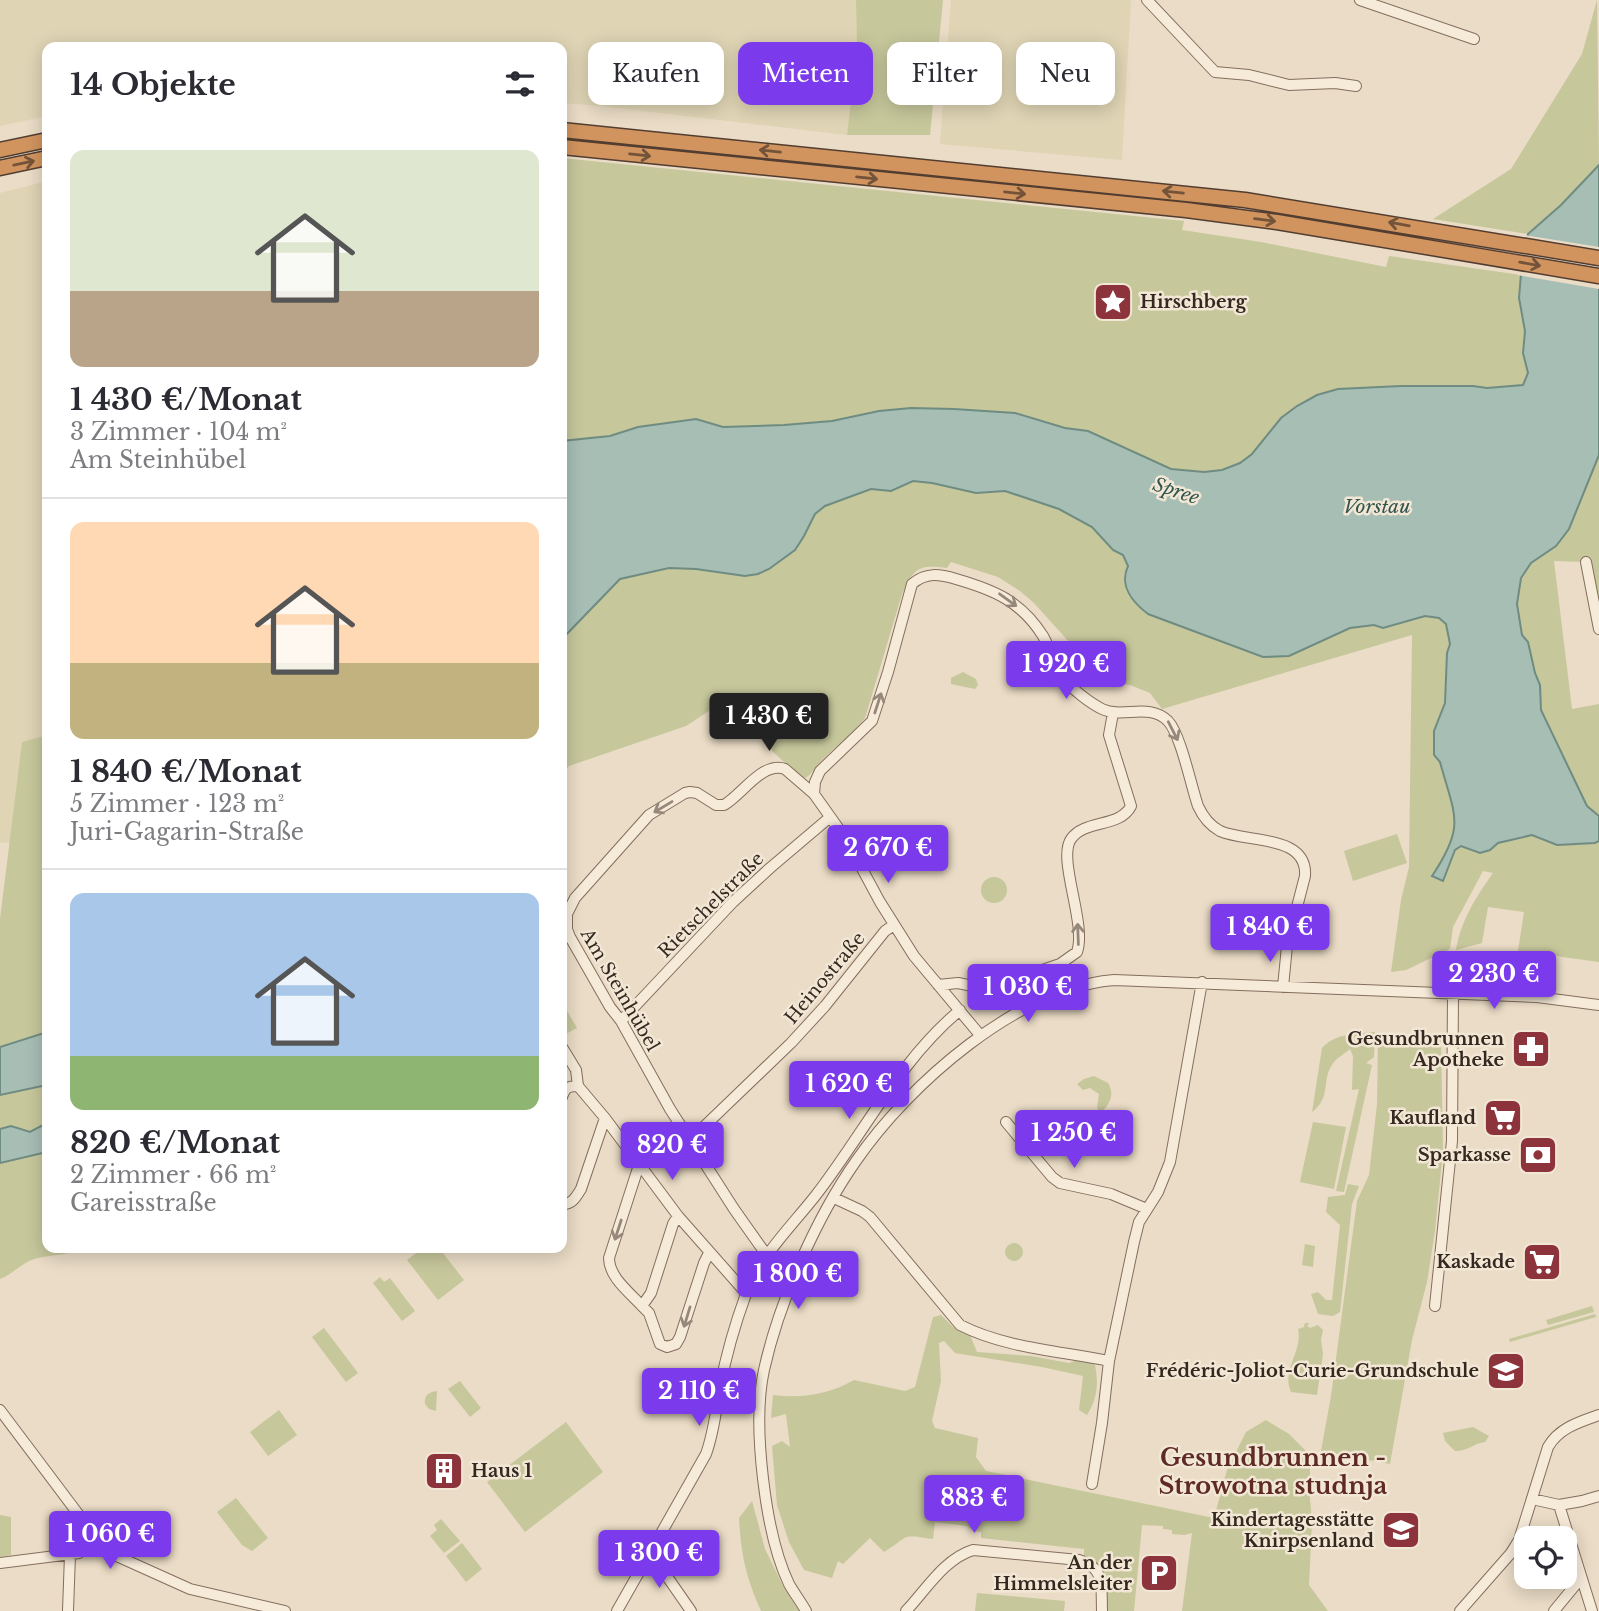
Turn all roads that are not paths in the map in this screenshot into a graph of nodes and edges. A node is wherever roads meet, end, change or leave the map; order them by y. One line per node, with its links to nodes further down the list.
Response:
1 (1147, 0): 4 (street)
2 (1360, 0): 3 (street)
3 (1474, 39)
4 (1356, 86)
5 (567, 131): 11 (highway, one-way to 5)
6 (42, 141): 8 (highway)
7 (567, 148): 12 (highway, one-way to 12)
8 (0, 150)
9 (42, 159): 10 (highway, one-way to 9)
10 (0, 168)
11 (1599, 258)
12 (1599, 276)
13 (1586, 562): 14 (street)
14 (1599, 629)
15 (1113, 713): 16 (street, one-way to 15); 20 (street, one-way to 15); 21 (street, one-way to 21)
16 (814, 794): 17 (street); 25 (street, Am Steinhübel, one-way to 25)
17 (829, 818): 18 (street); 25 (street, Rietschelstraße)
18 (894, 925): 20 (street); 32 (street, Heinostraße)
19 (1202, 982): 21 (street); 26 (street); 36 (street)
20 (938, 985): 24 (street)
21 (1283, 987): 22 (street)
22 (1453, 994): 23 (street); 43 (street)
23 (1599, 1005)
24 (960, 1010): 26 (street); 39 (street)
25 (621, 1021): 32 (street, Am Steinhübel)
26 (980, 1035): 34 (street)
27 (567, 1055): 28 (street)
28 (578, 1086): 29 (street); 30 (street)
29 (567, 1088)
30 (604, 1118): 33 (street); 35 (street)
31 (1006, 1122): 36 (street)
32 (690, 1140): 39 (street, Am Steinhübel)
33 (639, 1166): 37 (street); 42 (street, one-way to 42)
34 (834, 1198): 40 (street); 44 (street)
35 (567, 1204)
36 (1147, 1209): 44 (street)
37 (678, 1216): 38 (street); 42 (street)
38 (709, 1253): 41 (street); 42 (street, one-way to 42)
39 (768, 1257): 40 (street); 41 (street)
40 (798, 1269): 62 (street)
41 (746, 1293): 54 (street)
42 (642, 1306)
43 (1435, 1306)
44 (1109, 1361): 49 (street)
45 (0, 1410): 48 (street)
46 (1599, 1415): 51 (street)
47 (0, 1426): 48 (street)
48 (12, 1426): 53 (street)
49 (1092, 1484)
50 (1599, 1496): 52 (street)
51 (1532, 1499): 52 (street); 65 (street)
52 (1559, 1505): 57 (street)
53 (90, 1544): 55 (street); 59 (street)
54 (650, 1552): 60 (street); 61 (street)
55 (70, 1555): 56 (street); 58 (street)
56 (0, 1563)
57 (1581, 1578): 66 (street); 67 (street)
58 (68, 1611)
59 (281, 1611)
60 (617, 1611)
61 (691, 1611)
62 (806, 1611)
63 (906, 1611): 64 (street)
64 (1102, 1611)
65 (1460, 1611)
66 (1554, 1611)
67 (1592, 1611)

